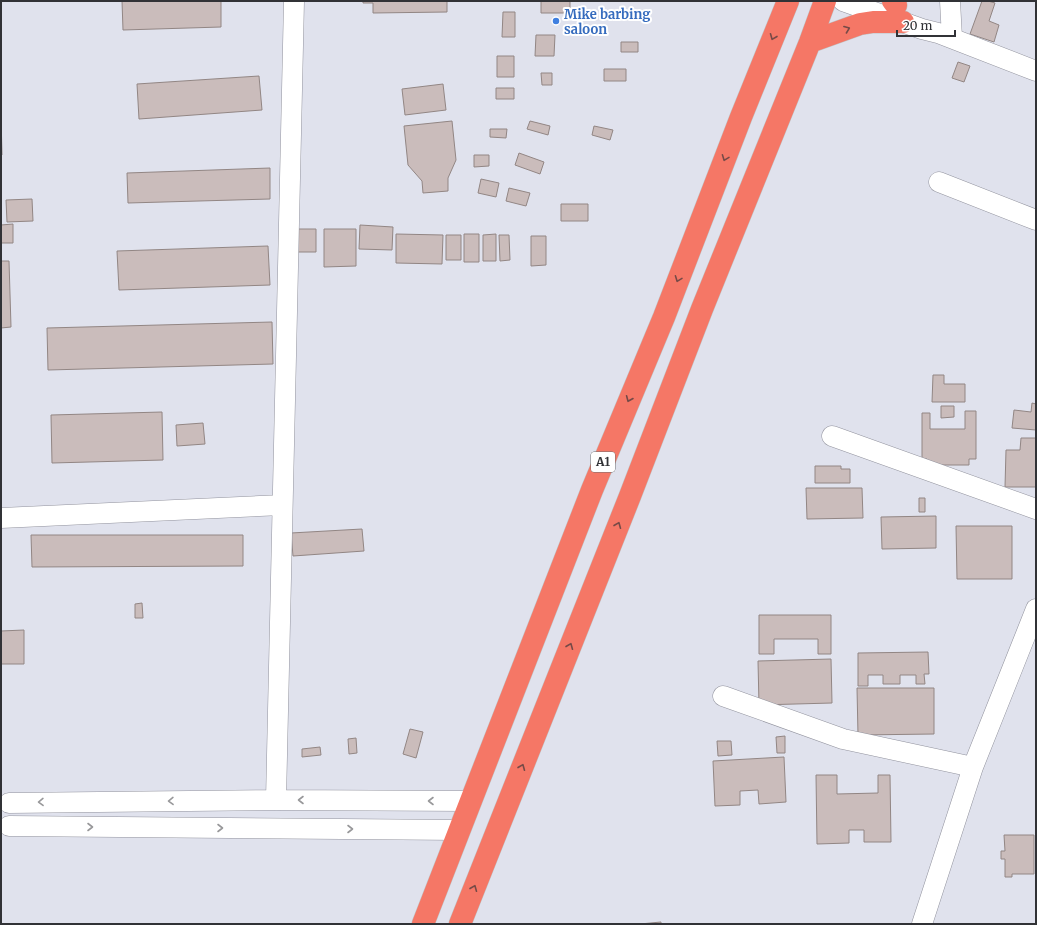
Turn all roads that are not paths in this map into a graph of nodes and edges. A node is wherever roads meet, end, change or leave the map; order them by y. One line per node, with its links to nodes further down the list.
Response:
1 (294, 1): 13 (street)
2 (788, 1): 21 (highway, A1, one-way to 21)
3 (825, 1): 8 (highway)
4 (843, 1): 6 (street)
5 (950, 1): 7 (street)
6 (895, 7): 7 (street); 8 (highway, one-way to 6)
7 (945, 36): 9 (street)
8 (810, 42): 25 (highway, one-way to 8)
9 (1036, 71)
10 (939, 182): 11 (street)
11 (1036, 220)
12 (832, 436): 14 (street)
13 (282, 505): 15 (street); 20 (street)
14 (1036, 509)
15 (1, 518)
16 (1036, 609): 18 (street)
17 (723, 696): 18 (street)
18 (973, 767): 26 (street)
19 (5, 798): 20 (street, one-way to 19); 23 (street)
20 (276, 800): 21 (street, one-way to 20)
21 (470, 801): 22 (highway, A1)
22 (459, 830): 23 (street, one-way to 22); 24 (highway, A1)
23 (5, 831)
24 (423, 924)
25 (460, 924)
26 (922, 924)

